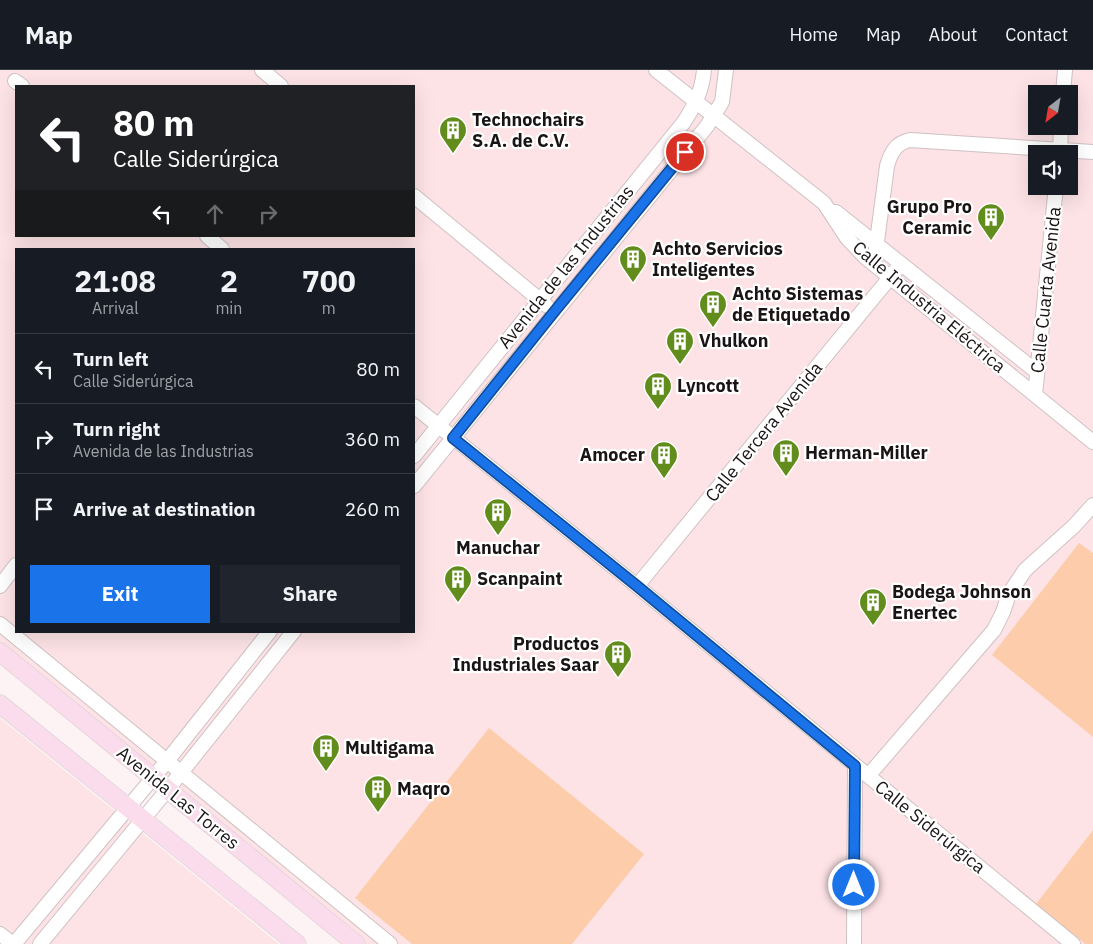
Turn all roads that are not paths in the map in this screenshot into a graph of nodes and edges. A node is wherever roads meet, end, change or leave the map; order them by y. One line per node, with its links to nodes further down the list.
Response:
1 (262, 70): 6 (street)
2 (656, 70): 8 (street, Calle Industria Eléctrica)
3 (704, 70): 8 (street, Avenida de las Industrias)
4 (726, 70): 9 (street, Avenida de las Industrias)
5 (1064, 70): 7 (street)
6 (280, 85)
7 (1063, 85)
8 (697, 101): 9 (street, Calle Industria Eléctrica); 22 (street, Avenida de las Industrias)
9 (714, 115): 15 (street, Calle Industria Eléctrica); 23 (street, Avenida de las Industrias)
10 (1028, 149): 17 (street)
11 (1078, 152): 12 (street)
12 (1093, 152)
13 (1055, 195): 24 (street, Calle Cuarta Avenida)
14 (415, 197): 22 (street)
15 (824, 203): 17 (street); 19 (street, Calle Industria Eléctrica)
16 (208, 237): 18 (street)
17 (877, 244): 19 (street); 20 (street)
18 (221, 248)
19 (874, 264): 21 (street, Calle Industria Eléctrica)
20 (901, 264): 21 (street, Calle Tercera Avenida); 24 (street)
21 (890, 278): 25 (street, Calle Industria Eléctrica); 35 (street, Calle Tercera Avenida)
22 (539, 300): 23 (street); 27 (street, Avenida de las Industrias)
23 (554, 312): 28 (street, Avenida de las Industrias)
24 (1038, 372): 25 (street, Calle Cuarta Avenida)
25 (1035, 395): 29 (street, Calle Industria Eléctrica)
26 (415, 407): 27 (street, Calle Siderúrgica)
27 (438, 426): 28 (street, Calle Siderúrgica); 30 (street, Avenida de las Industrias)
28 (453, 438): 31 (street, Avenida de las Industrias); 35 (street, Calle Siderúrgica)
29 (1093, 442)
30 (415, 455)
31 (415, 485)
32 (1093, 505): 46 (street)
33 (15, 567): 34 (street)
34 (0, 586)
35 (637, 586): 44 (street, Calle Siderúrgica)
36 (0, 624): 43 (street)
37 (268, 633): 40 (street)
38 (292, 633): 41 (street)
39 (0, 652): 47 (main road, Avenida Las Torres)
40 (239, 670): 41 (street); 43 (street)
41 (253, 682): 45 (street)
42 (0, 704): 49 (main road)
43 (167, 761): 45 (street); 47 (street)
44 (855, 766): 46 (street, Calle Siderúrgica); 59 (street)
45 (180, 772): 48 (street); 58 (street)
46 (868, 776): 60 (street, Calle Siderúrgica)
47 (153, 778): 48 (main road, Avenida Las Torres); 49 (street)
48 (168, 789): 50 (street); 57 (main road, Avenida Las Torres)
49 (128, 808): 50 (main road); 51 (street)
50 (142, 820): 52 (street); 56 (main road)
51 (64, 884): 52 (street); 54 (street)
52 (80, 896): 55 (street)
53 (0, 934): 54 (street)
54 (13, 944)
55 (40, 944)
56 (297, 944)
57 (356, 944)
58 (390, 944)
59 (854, 944)
60 (1073, 944)

